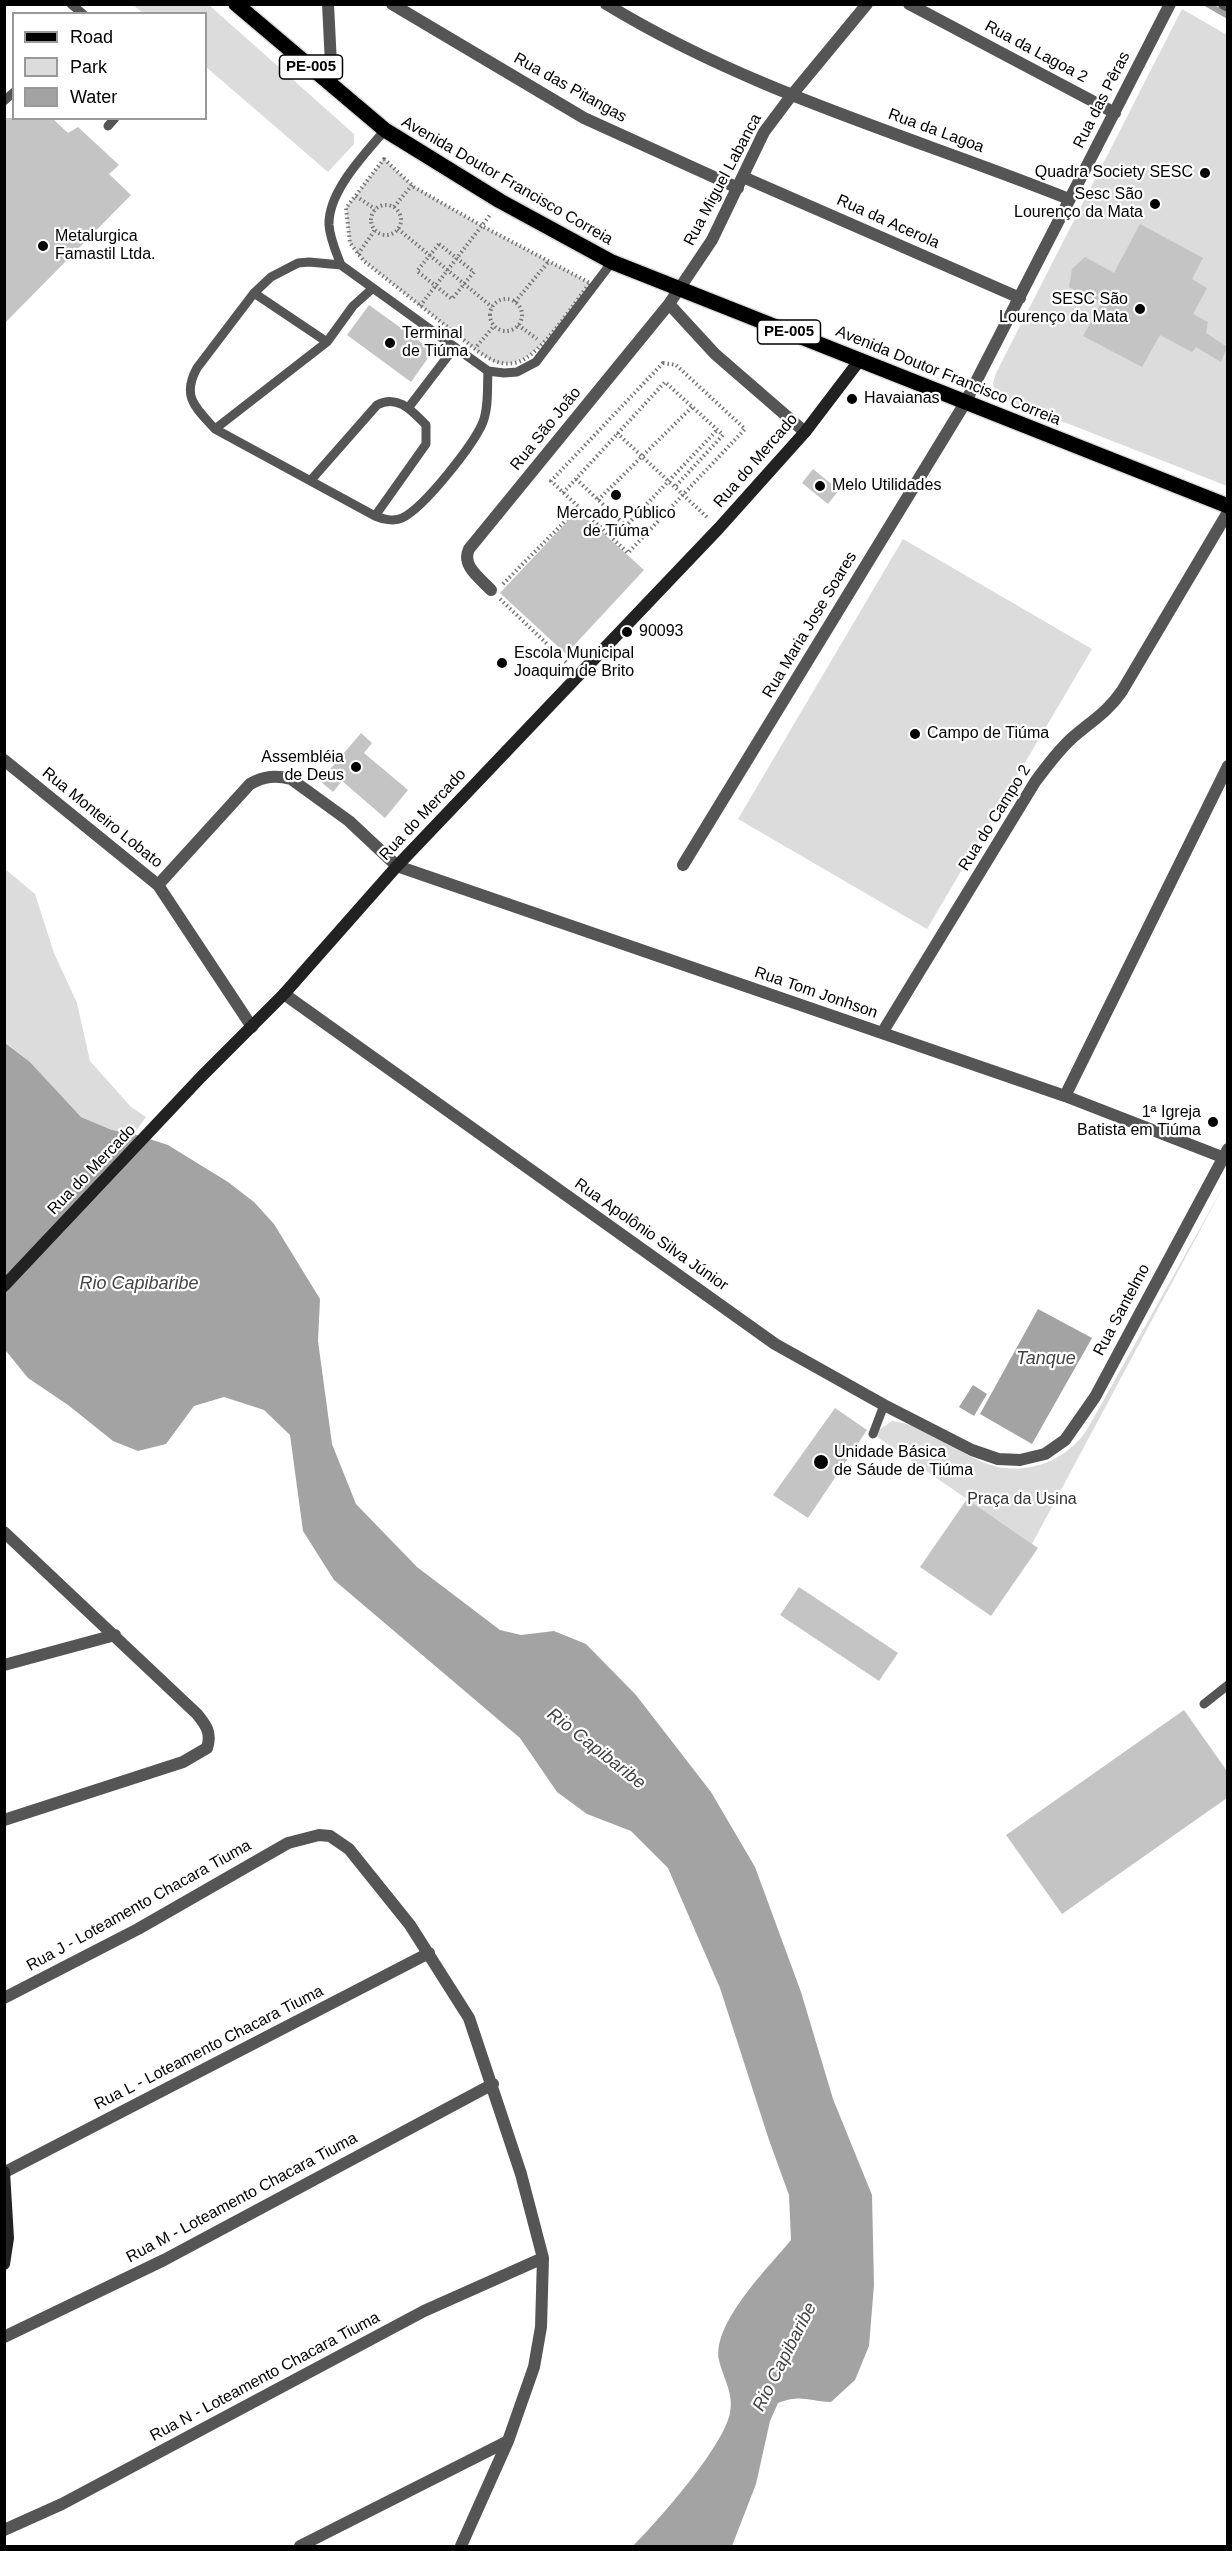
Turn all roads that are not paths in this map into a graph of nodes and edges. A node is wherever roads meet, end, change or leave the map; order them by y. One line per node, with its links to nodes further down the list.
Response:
1 (236, 4): 8 (main road, Avenida Doutor Francisco Correia / PE-005)
2 (328, 4): 8 (street)
3 (392, 4): 12 (street, Rua das Pitangas)
4 (606, 4): 9 (street, Rua da Lagoa)
5 (867, 4): 9 (street, Rua Miguel Labanca)
6 (909, 4): 10 (street, Rua da Lagoa 2)
7 (1170, 4): 10 (street, Rua das Pêras)
8 (332, 84): 11 (main road, Avenida Doutor Francisco Correia / PE-005)
9 (791, 96): 12 (street, Rua Miguel Labanca); 13 (street, Rua da Lagoa)
10 (1115, 113): 13 (street, Rua das Pêras)
11 (385, 130): 14 (main road, Avenida Doutor Francisco Correia / PE-005); 15 (lane)
12 (740, 183): 17 (street, Rua Miguel Labanca); 19 (street, Rua da Acerola)
13 (1069, 199): 19 (street, Rua das Pêras)
14 (612, 262): 17 (main road, Avenida Doutor Francisco Correia / PE-005); 24 (lane)
15 (341, 265): 16 (lane); 18 (lane)
16 (373, 288): 21 (lane); 22 (lane)
17 (679, 289): 20 (street, Rua São João); 23 (main road, Avenida Doutor Francisco Correia / PE-005)
18 (254, 293): 21 (lane); 27 (lane)
19 (1020, 298): 25 (street, Rua das Pêras)
20 (669, 304): 28 (street); 33 (street, Rua São João)
21 (327, 342): 27 (lane)
22 (454, 348): 24 (lane); 26 (lane)
23 (859, 361): 25 (main road, Avenida Doutor Francisco Correia / PE-005); 28 (main road, Rua do Mercado)
24 (488, 370): 32 (lane)
25 (965, 403): 30 (main road, Avenida Doutor Francisco Correia / PE-005); 36 (street, Rua Maria Jose Soares)
26 (409, 407): 29 (lane); 32 (lane)
27 (215, 429): 29 (lane)
28 (805, 432): 37 (main road, Rua do Mercado)
29 (311, 480): 32 (lane)
30 (1227, 506)
31 (1227, 512): 41 (street, Rua do Campo 2)
32 (375, 516)
33 (493, 591)
34 (4, 760): 38 (street, Rua Monteiro Lobato)
35 (1227, 766): 42 (street)
36 (683, 865)
37 (397, 866): 38 (street); 39 (main road, Rua do Mercado); 41 (street, Rua Tom Jonhson)
38 (158, 885): 40 (street, Rua Monteiro Lobato)
39 (284, 994): 40 (main road, Rua do Mercado); 45 (street, Rua Apolônio Silva Júnior)
40 (252, 1027): 44 (main road, Rua do Mercado)
41 (882, 1033): 42 (street, Rua Tom Jonhson)
42 (1065, 1096): 43 (street, Rua Tom Jonhson)
43 (1225, 1153): 47 (street, Rua Santelmo)
44 (4, 1286)
45 (884, 1405): 46 (lane); 47 (street, Rua Apolônio Silva Júnior)
46 (873, 1434)
47 (1020, 1460)
48 (4, 1532): 49 (street)
49 (115, 1635): 50 (street); 53 (street)
50 (4, 1665)
51 (1227, 1684): 52 (lane)
52 (1204, 1704)
53 (4, 1820)
54 (429, 1953): 55 (street, Rua J - Loteamento Chacara Tiuma); 56 (street, Rua J - Loteamento Chacara Tiuma); 57 (street, Rua L - Loteamento Chacara Tiuma)
55 (4, 1998)
56 (493, 2084): 58 (street, Rua J - Loteamento Chacara Tiuma); 60 (street, Rua M - Loteamento Chacara Tiuma)
57 (5, 2172): 59 (main road)
58 (543, 2258): 61 (street, Rua J - Loteamento Chacara Tiuma); 62 (street, Rua N - Loteamento Chacara Tiuma)
59 (4, 2264)
60 (4, 2337)
61 (508, 2441): 63 (street); 64 (street, Rua J - Loteamento Chacara Tiuma)
62 (4, 2530)
63 (300, 2547)
64 (461, 2547)

